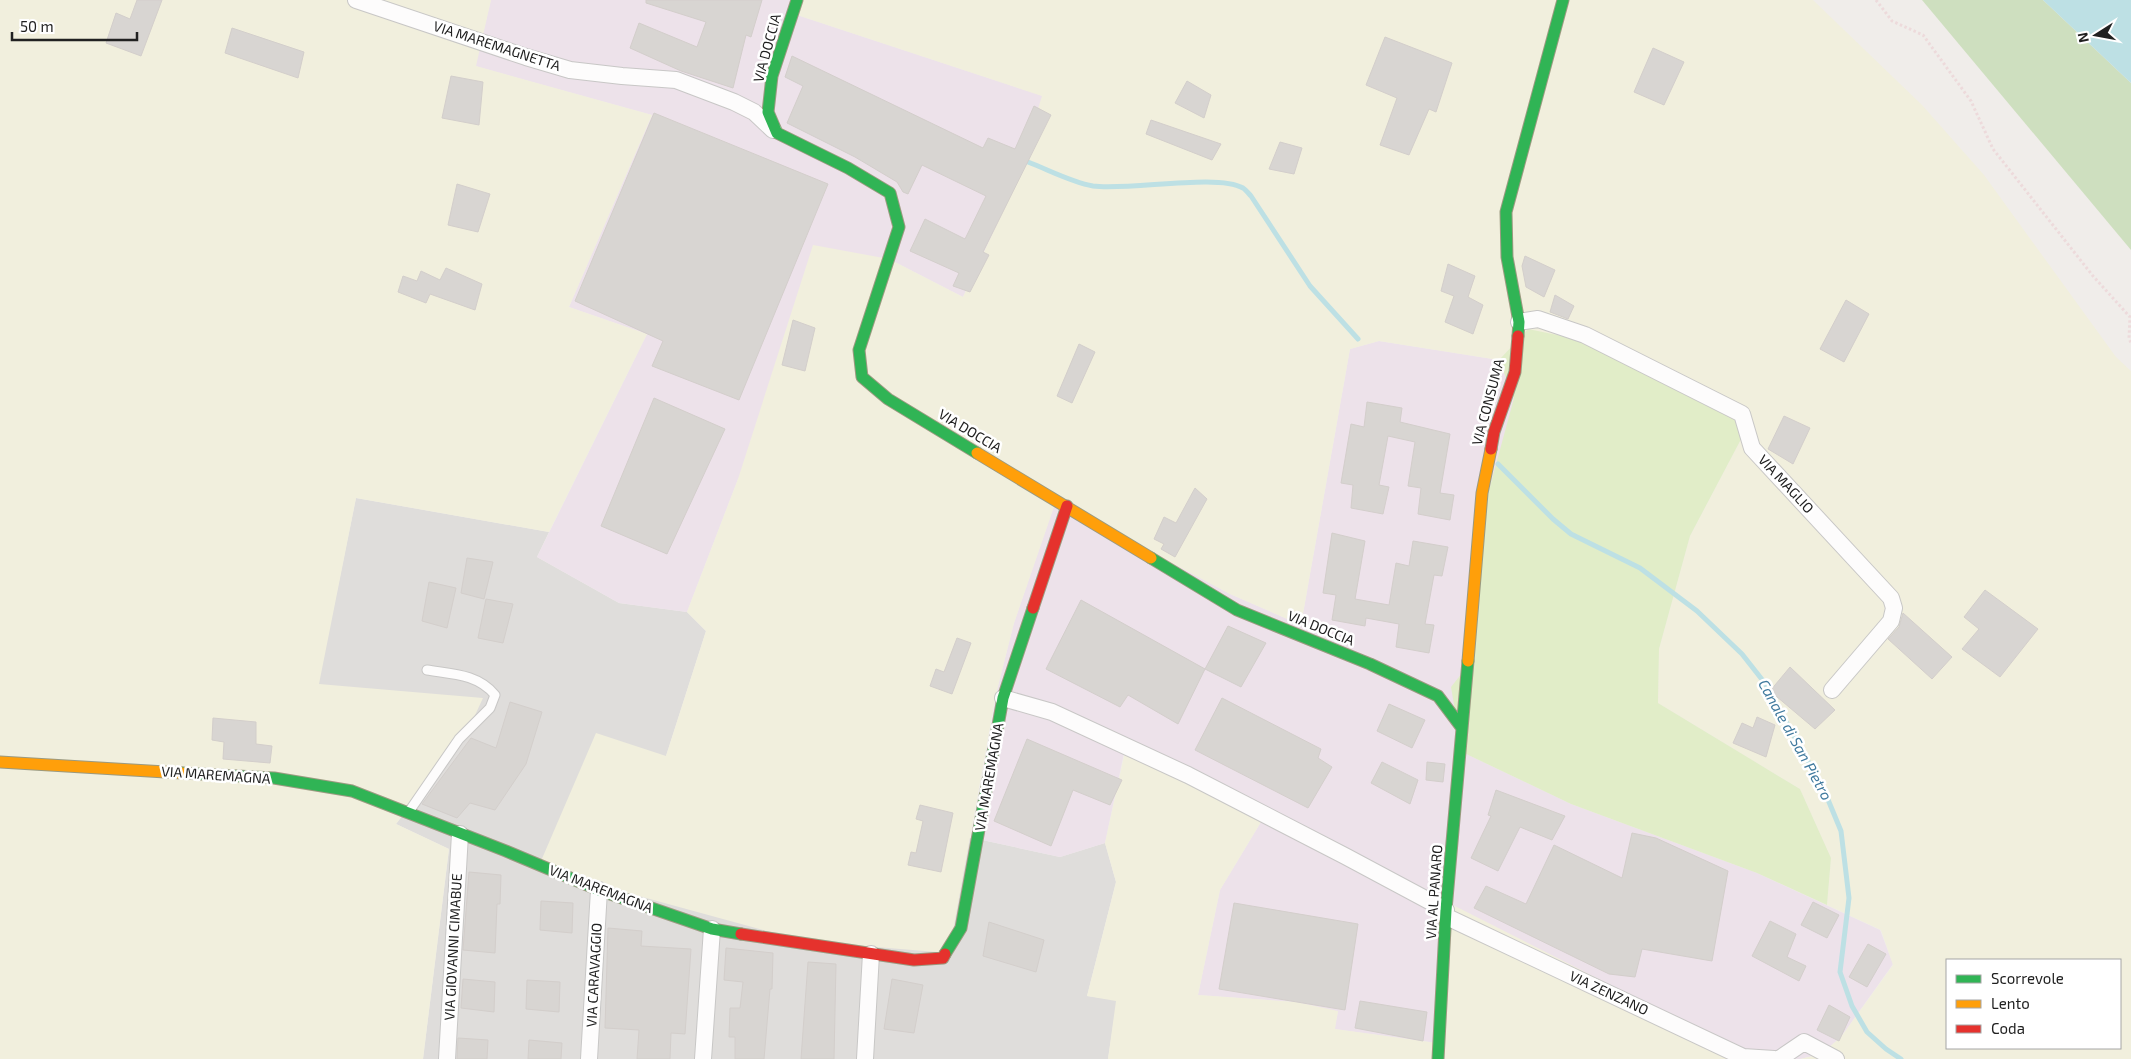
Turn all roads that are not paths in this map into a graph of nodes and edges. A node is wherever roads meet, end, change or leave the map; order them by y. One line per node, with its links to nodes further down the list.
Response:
1 (356, 0): 4 (street, VIA MAREMAGNETTA)
2 (797, 0): 4 (street, VIA DOCCIA)
3 (1563, 0): 5 (street, VIA CONSUMA)
4 (776, 133): 6 (street, VIA DOCCIA)
5 (1519, 322): 8 (street, VIA MAGLIO); 10 (street, VIA CONSUMA)
6 (1067, 506): 9 (street, VIA MAREMAGNA); 10 (street, VIA DOCCIA)
7 (427, 670): 12 (lane)
8 (1832, 690)
9 (1002, 698): 15 (street); 17 (street, VIA MAREMAGNA)
10 (1462, 728): 15 (street, VIA AL PANARO)
11 (0, 762): 12 (street, VIA MAREMAGNA)
12 (408, 814): 13 (street, VIA MAREMAGNA)
13 (460, 834): 14 (street, VIA MAREMAGNA); 18 (street, VIA GIOVANNI CIMABUE)
14 (599, 890): 16 (street, VIA MAREMAGNA); 19 (street, VIA CARAVAGGIO)
15 (1447, 914): 22 (street, VIA AL PANARO); 23 (street, VIA ZENZANO)
16 (712, 929): 17 (street, VIA MAREMAGNA); 20 (street)
17 (871, 954): 21 (street)
18 (447, 1059)
19 (589, 1059)
20 (703, 1059)
21 (865, 1059)
22 (1438, 1059)
23 (1774, 1059)
24 (1779, 1059): 25 (street)
25 (1836, 1059)

